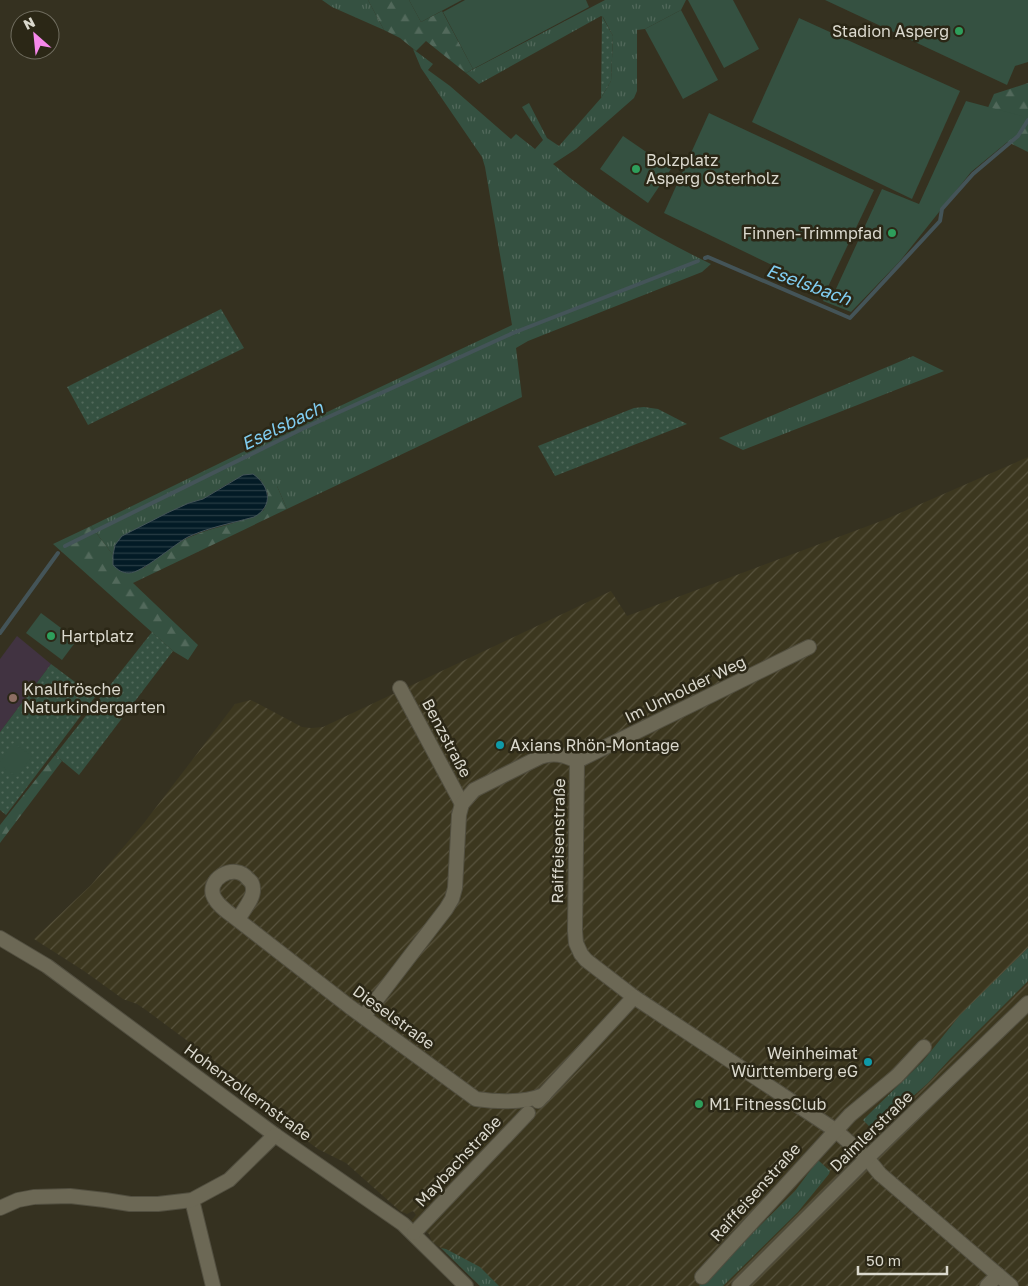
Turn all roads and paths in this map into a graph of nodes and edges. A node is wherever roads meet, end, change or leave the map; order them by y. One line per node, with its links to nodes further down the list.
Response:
1 (809, 648): 3 (street, Im Unholder Weg)
2 (400, 688): 4 (street, Benzstraße)
3 (577, 761): 4 (street, Raiffeisenstraße); 7 (street, Raiffeisenstraße)
4 (462, 804): 9 (street)
5 (238, 920): 9 (street, Dieselstraße)
6 (0, 938): 13 (street, Hohenzollernstraße)
7 (634, 997): 11 (street, Maybachstraße); 12 (street, Raiffeisenstraße)
8 (1028, 1003): 14 (street, Daimlerstraße)
9 (364, 1016): 11 (street, Dieselstraße)
10 (924, 1047): 12 (street, Raiffeisenstraße)
11 (544, 1095): 17 (street, Maybachstraße)
12 (835, 1130): 14 (street, Raiffeisenstraße); 19 (street, Raiffeisenstraße)
13 (275, 1135): 15 (street); 17 (street, Hohenzollernstraße)
14 (867, 1158): 18 (street, Raiffeisenstraße); 22 (street, Daimlerstraße)
15 (192, 1200): 16 (street); 20 (street)
16 (0, 1208)
17 (414, 1233): 21 (street, Hohenzollernstraße)
18 (998, 1275): 23 (street); 24 (street, Raiffeisenstraße)
19 (702, 1277)
20 (213, 1286)
21 (466, 1286)
22 (740, 1286)
23 (987, 1286)
24 (1011, 1286)

